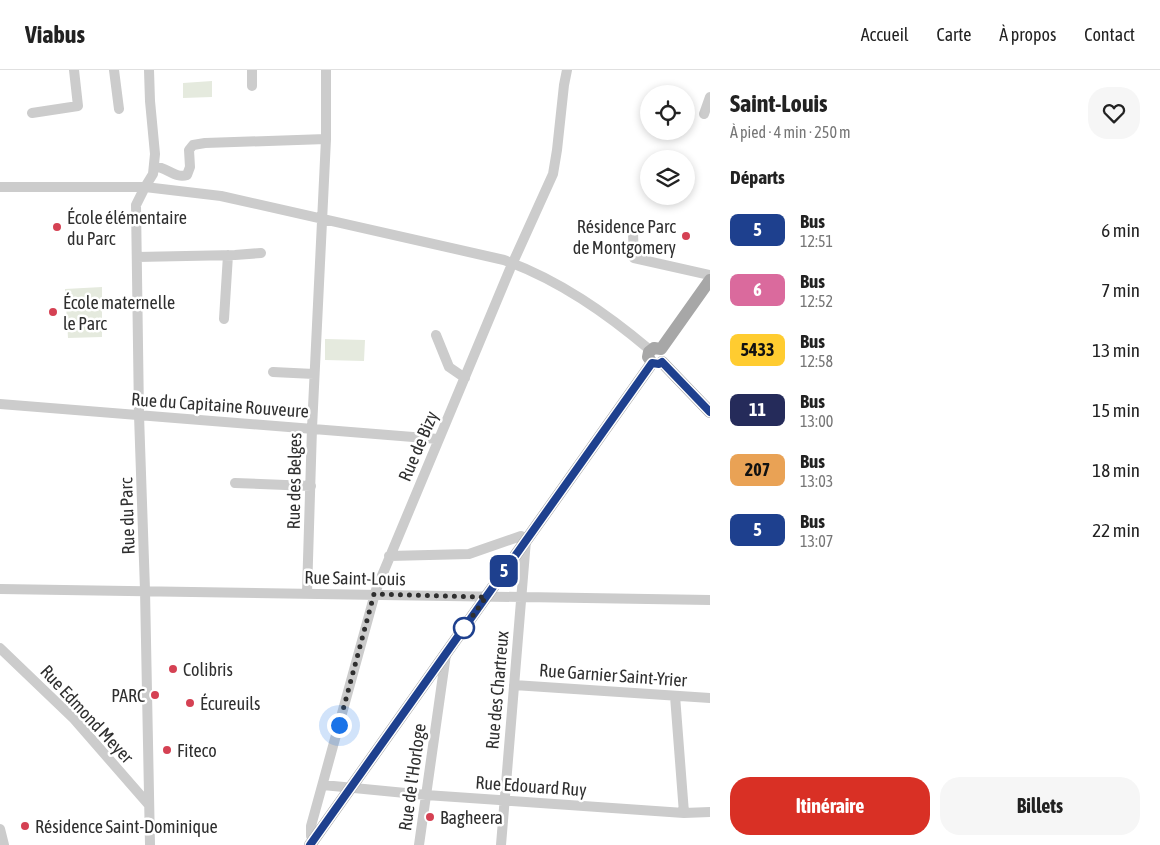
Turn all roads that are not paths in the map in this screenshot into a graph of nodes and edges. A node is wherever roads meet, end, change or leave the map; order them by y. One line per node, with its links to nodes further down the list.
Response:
1 (74, 70): 10 (street)
2 (114, 70): 9 (street)
3 (149, 70): 13 (street)
4 (252, 70): 7 (street)
5 (326, 70): 12 (street, Rue des Belges)
6 (567, 70): 21 (street, Rue de Bizy)
7 (252, 86)
8 (710, 97): 11 (street)
9 (120, 109)
10 (32, 113)
11 (704, 114)
12 (326, 139): 13 (street); 16 (street, Rue des Belges)
13 (154, 166): 15 (street, Rue du Parc)
14 (0, 187): 15 (street)
15 (144, 187): 16 (street); 20 (street, Rue du Parc)
16 (322, 220): 21 (street); 28 (street, Rue des Belges)
17 (633, 233): 22 (street)
18 (261, 253): 19 (street)
19 (228, 255): 20 (street); 24 (street)
20 (137, 257): 32 (street, Rue du Parc)
21 (513, 264): 26 (street); 29 (street, Rue de Bizy)
22 (710, 276)
23 (710, 280): 26 (main road)
24 (224, 319)
25 (436, 335): 29 (street)
26 (656, 356): 31 (main road); 37 (main road)
27 (272, 372): 28 (street)
28 (314, 374): 33 (street, Rue des Belges)
29 (464, 378): 34 (street, Rue de Bizy)
30 (0, 404): 32 (street, Rue du Capitaine Rouveure)
31 (710, 412)
32 (139, 415): 33 (street, Rue du Capitaine Rouveure); 40 (street, Rue du Parc)
33 (312, 428): 34 (street, Rue du Capitaine Rouveure); 36 (street, Rue des Belges)
34 (438, 439): 38 (street, Rue de Bizy)
35 (235, 483): 36 (street)
36 (311, 486): 41 (street, Rue des Belges)
37 (526, 540): 38 (street); 43 (main road); 44 (street, Rue des Chartreux)
38 (389, 556): 42 (street, Rue de Bizy)
39 (0, 589): 40 (street, Rue Saint-Louis)
40 (145, 590): 41 (street, Rue Saint-Louis); 55 (street, Rue du Parc)
41 (307, 593): 42 (street, Rue Saint-Louis)
42 (374, 594): 43 (street, Rue Saint-Louis); 51 (street, Rue de Bizy)
43 (486, 597): 44 (street, Rue Saint-Louis); 47 (main road)
44 (522, 597): 45 (street, Rue Saint-Louis); 48 (street, Rue des Chartreux)
45 (710, 600)
46 (0, 648): 55 (street, Rue Edmond Meyer)
47 (446, 654): 52 (main road); 53 (street, Rue de l'Horloge)
48 (514, 685): 49 (street, Rue Garnier Saint-Yrier); 54 (street, Rue des Chartreux)
49 (675, 696): 50 (street, Rue Garnier Saint-Yrier); 57 (street)
50 (710, 698)
51 (323, 785): 52 (street, Rue Edouard Ruy); 59 (street, Rue de Bizy)
52 (350, 789): 53 (street, Rue Edouard Ruy); 59 (main road)
53 (426, 795): 54 (street, Rue Edouard Ruy); 62 (street, Rue de l'Horloge)
54 (504, 800): 57 (street, Rue Edouard Ruy); 63 (street, Rue des Chartreux)
55 (149, 805): 61 (street, Rue du Parc)
56 (710, 812): 57 (street, Rue Edouard Ruy)
57 (684, 813)
58 (0, 829): 60 (street)
59 (312, 842)
60 (4, 845)
61 (150, 845)
62 (419, 845)
63 (501, 845)

